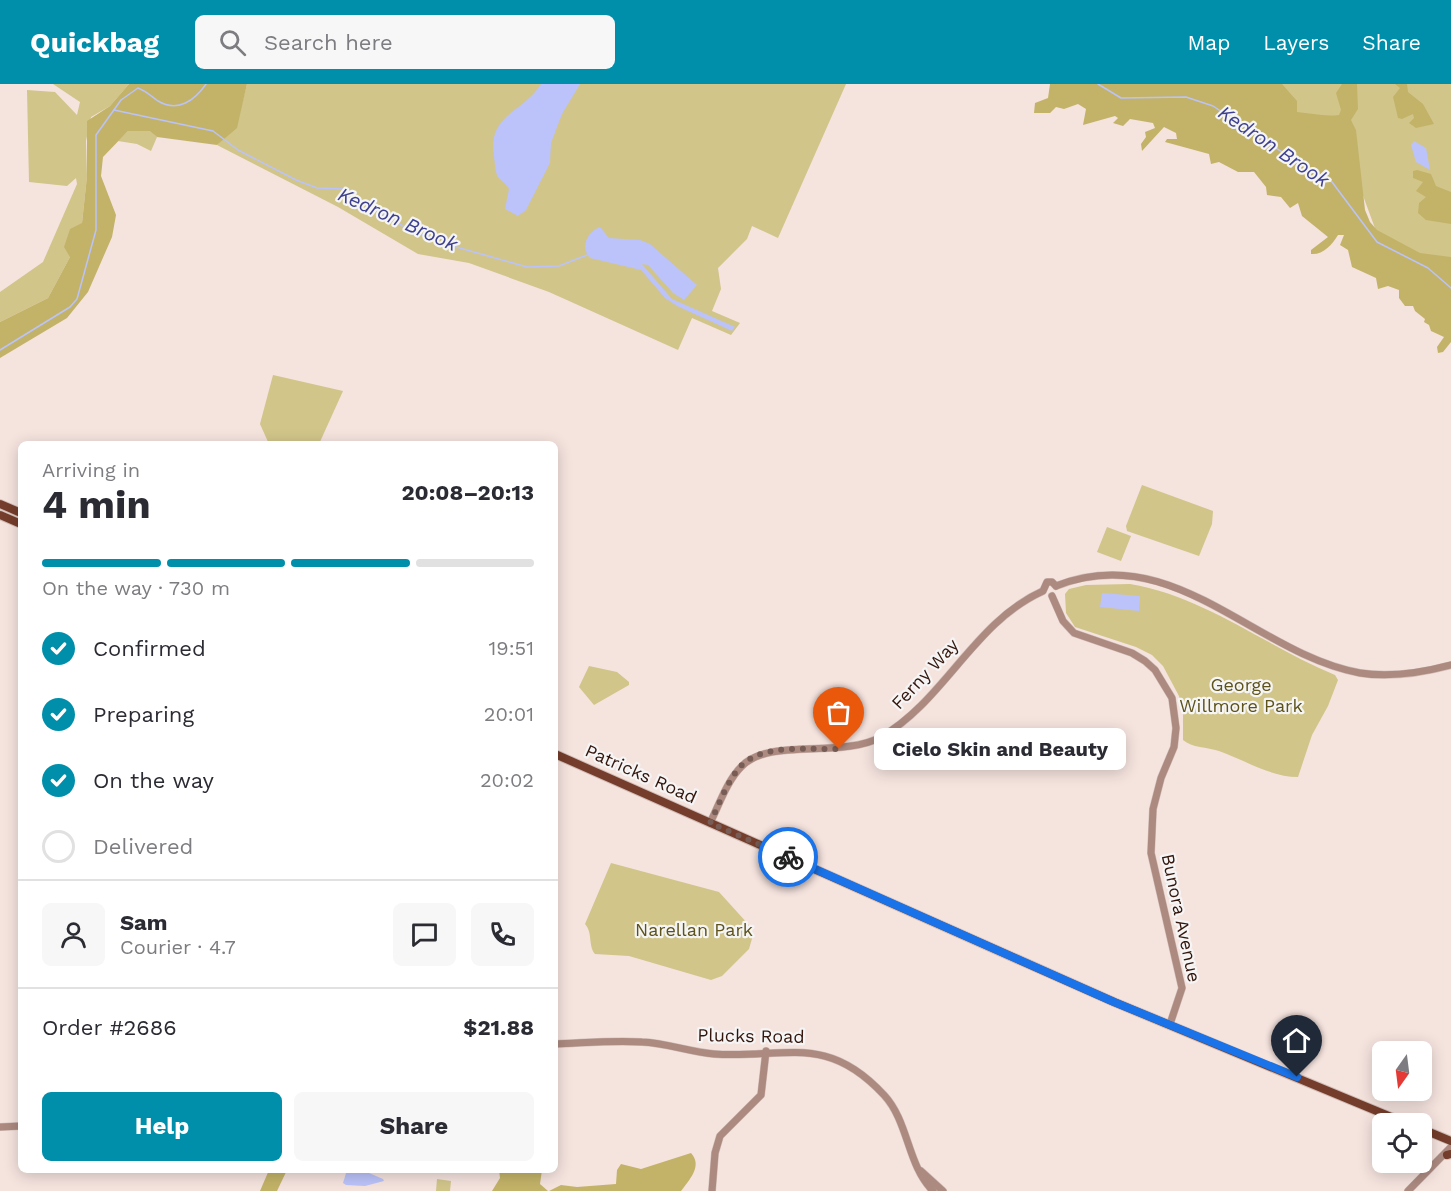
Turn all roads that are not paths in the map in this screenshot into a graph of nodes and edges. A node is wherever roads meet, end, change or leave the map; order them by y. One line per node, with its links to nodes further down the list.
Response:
1 (0, 504): 2 (main road)
2 (18, 512)
3 (0, 514): 4 (main road)
4 (18, 523)
5 (1056, 586): 6 (street, Ferny Way); 7 (street); 8 (street, Ferny Way)
6 (1043, 591): 7 (street); 10 (street, Ferny Way)
7 (1052, 596): 11 (street, Bunora Avenue)
8 (1451, 665)
9 (558, 755): 10 (main road, Patricks Road)
10 (710, 823): 11 (main road, Patricks Road)
11 (1170, 1024): 14 (main road, Patricks Road)
12 (558, 1044): 13 (street, Plucks Road)
13 (766, 1051): 19 (street, Plucks Road); 21 (street)
14 (1382, 1113)
15 (0, 1126): 16 (street)
16 (18, 1126)
17 (1432, 1137): 18 (main road)
18 (1448, 1149): 23 (street)
19 (921, 1171): 20 (street, Plucks Road); 22 (street, Plucks Road)
20 (932, 1190)
21 (712, 1191)
22 (943, 1191)
23 (1408, 1191)

